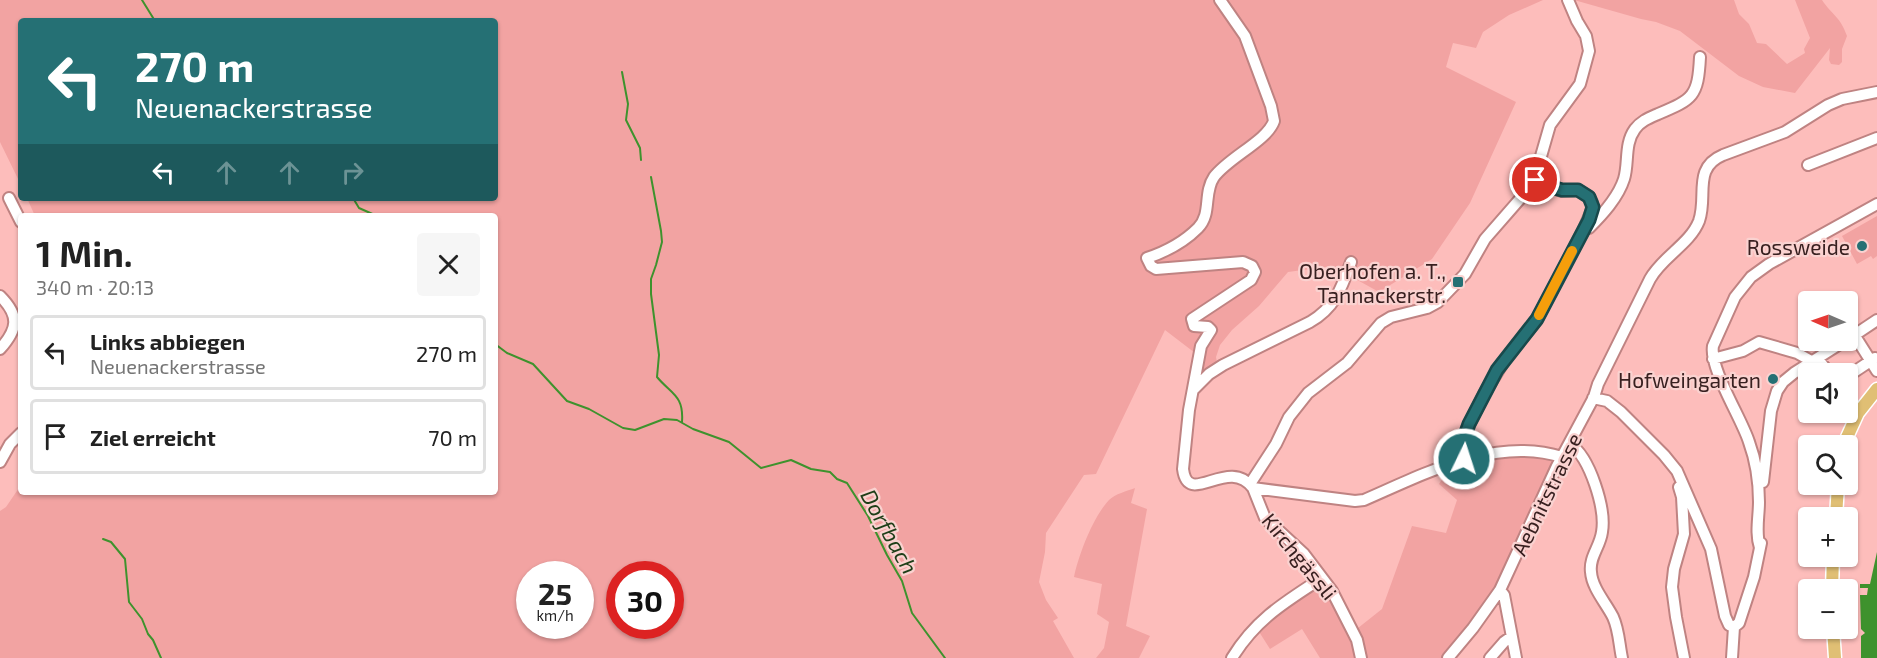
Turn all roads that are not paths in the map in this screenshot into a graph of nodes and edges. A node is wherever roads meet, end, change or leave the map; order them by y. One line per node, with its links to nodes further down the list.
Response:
1 (1220, 0): 25 (street)
2 (1568, 0): 7 (street)
3 (1700, 57): 11 (street)
4 (1877, 92): 26 (street, Aebnitstrasse)
5 (1877, 138): 6 (street)
6 (1808, 165)
7 (1534, 182): 11 (street); 34 (street)
8 (9, 198): 10 (street)
9 (1877, 204): 19 (street)
10 (18, 216)
11 (1583, 231): 31 (street)
12 (1351, 262): 25 (street)
13 (0, 296): 17 (street)
14 (1877, 320): 15 (street)
15 (1858, 333)
16 (1858, 346): 22 (street)
17 (0, 349)
18 (1830, 351): 20 (street)
19 (1713, 359): 20 (street); 35 (street)
20 (1815, 361): 21 (street); 35 (street)
21 (1817, 363)
22 (1875, 363): 23 (street)
23 (1858, 371)
24 (1877, 389): 27 (main road)
25 (1193, 390): 34 (street)
26 (1593, 398): 29 (street, Aebnitstrasse); 33 (street)
27 (1858, 412)
28 (18, 436): 32 (street)
29 (1570, 444): 30 (street, Aebnitstrasse); 46 (street)
30 (1562, 457): 31 (street); 37 (street, Aebnitstrasse)
31 (1465, 458): 34 (street)
32 (0, 462)
33 (1680, 476): 38 (street); 47 (street)
34 (1252, 486): 36 (street, Kirchgässli)
35 (1760, 548): 38 (street)
36 (1322, 578): 41 (street); 42 (street, Kirchgässli)
37 (1500, 590): 39 (street); 43 (street, Aebnitstrasse)
38 (1734, 627): 48 (street)
39 (1511, 637): 44 (street); 45 (street)
40 (1834, 639): 49 (main road)
41 (1232, 658)
42 (1360, 658)
43 (1448, 658)
44 (1490, 658)
45 (1516, 658)
46 (1622, 658)
47 (1684, 658)
48 (1732, 658)
49 (1835, 658)

